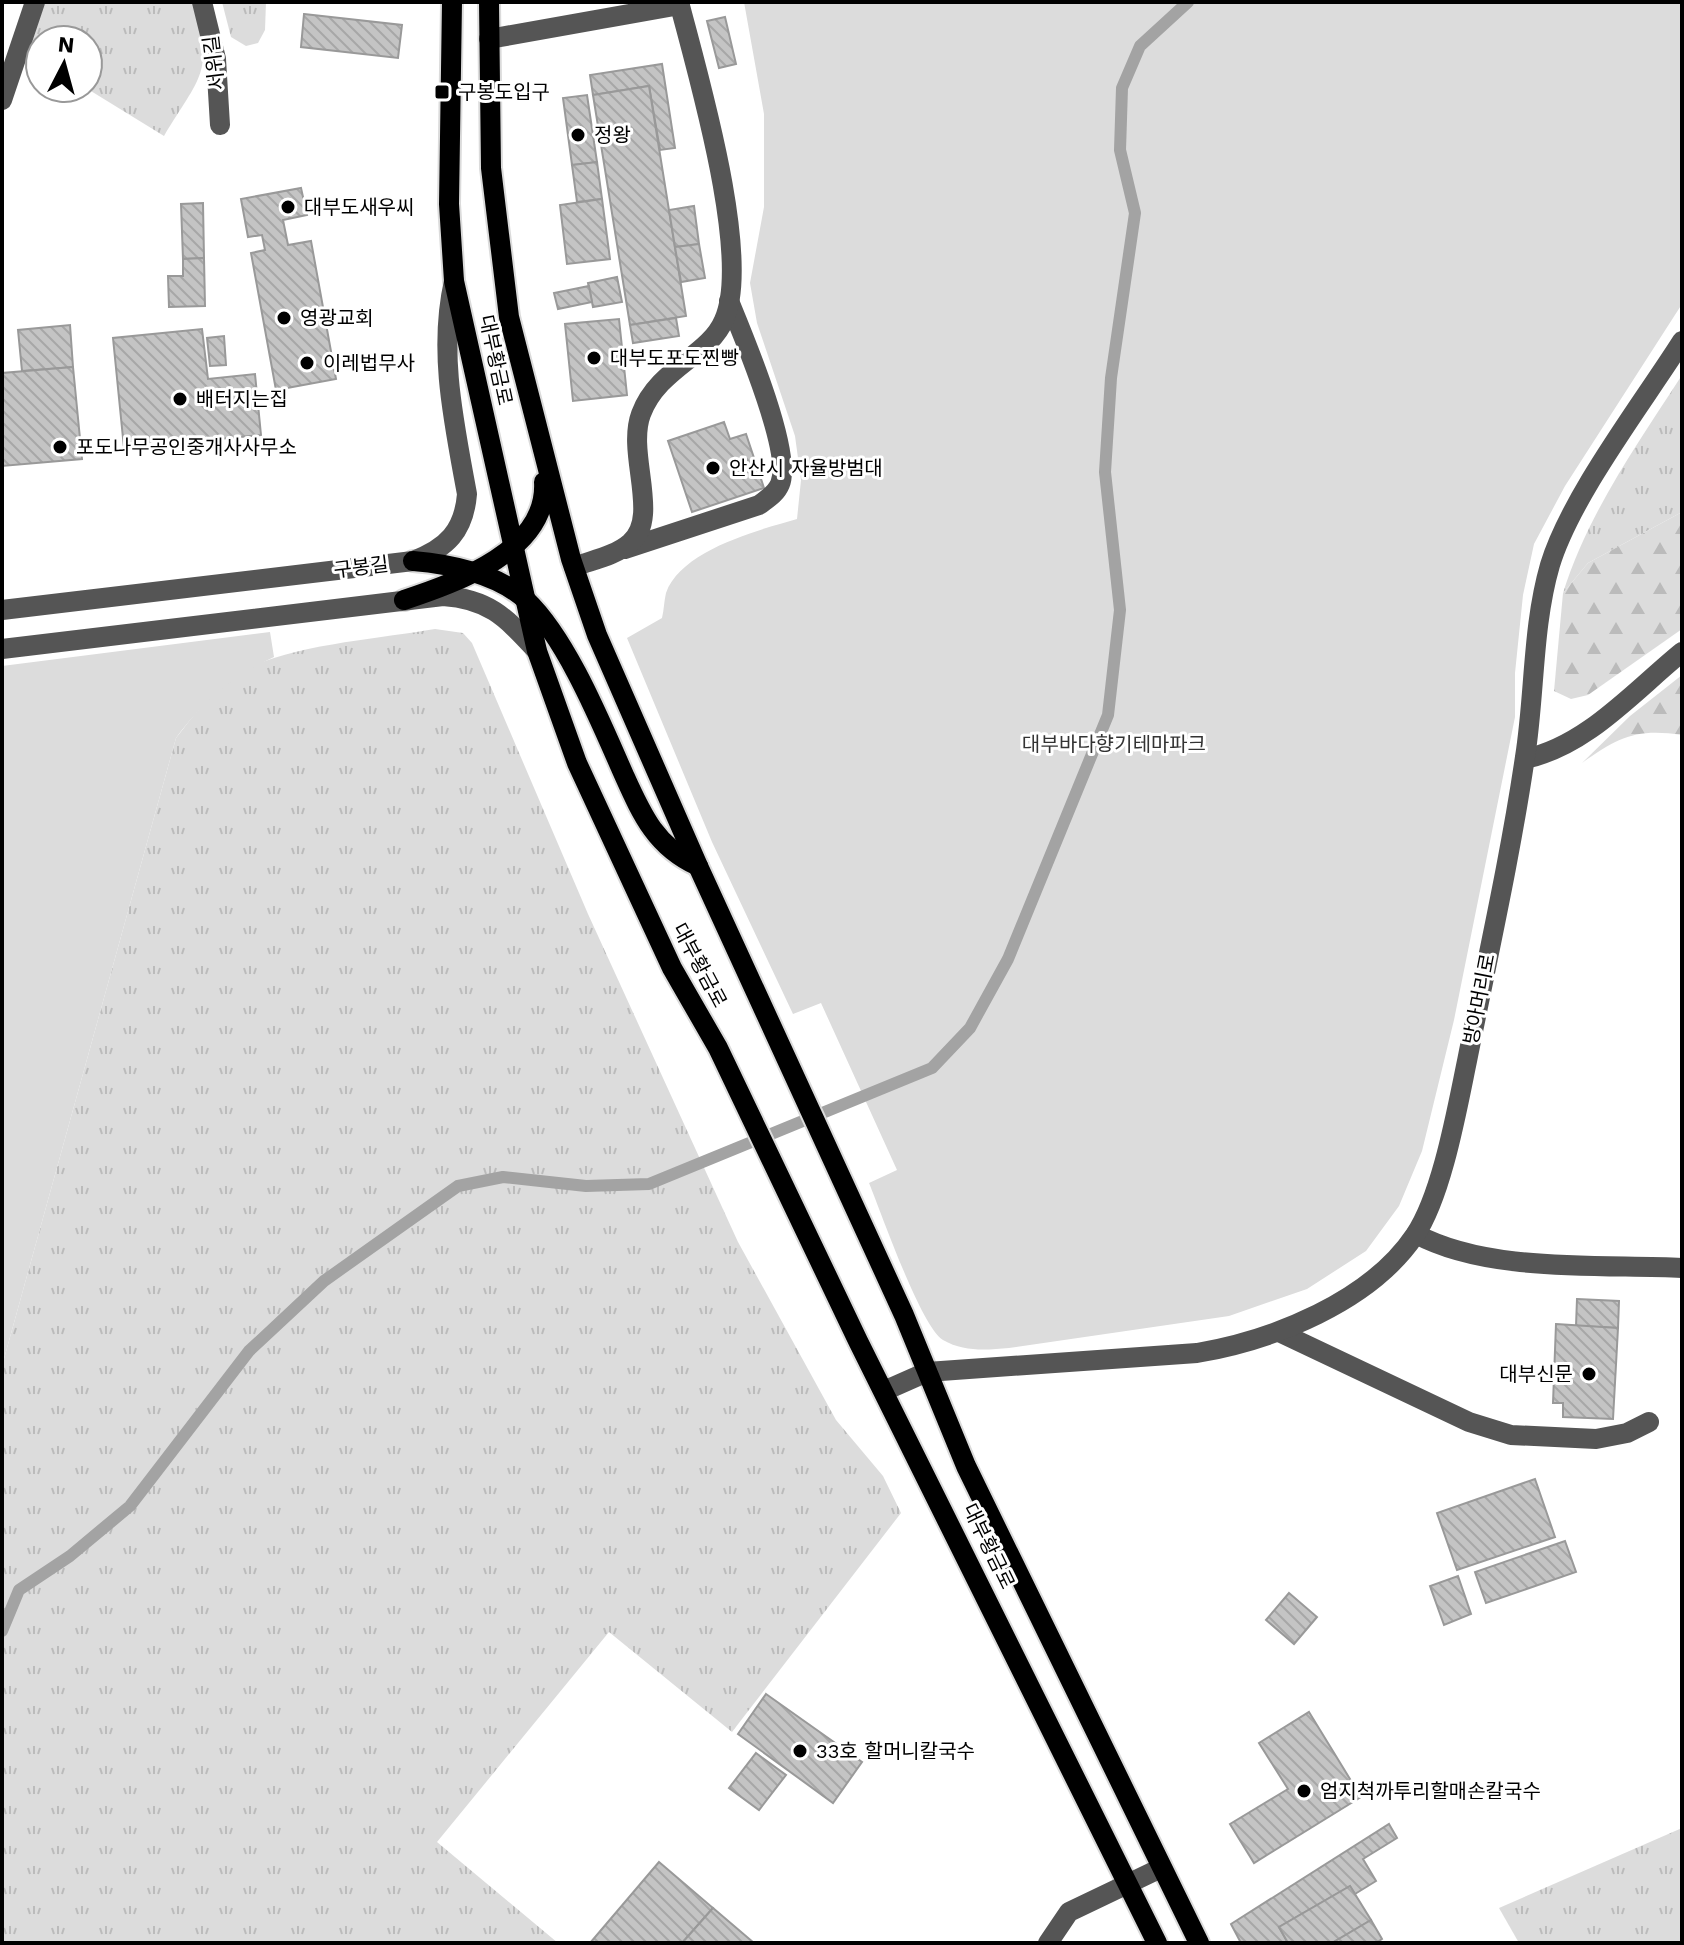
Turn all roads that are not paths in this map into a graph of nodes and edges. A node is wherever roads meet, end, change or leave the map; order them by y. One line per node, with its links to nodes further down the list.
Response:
1 (35, 2): 7 (street)
2 (202, 2): 8 (street, 서위길)
3 (452, 2): 9 (main road, 대부황금로)
4 (489, 2): 6 (main road, 대부황금로)
5 (680, 4): 6 (street); 10 (street)
6 (489, 39): 12 (main road, 대부황금로)
7 (2, 100)
8 (220, 125)
9 (454, 281): 13 (main road, 대부황금로); 15 (street, 구봉길)
10 (729, 301): 14 (street); 14 (street)
11 (1682, 341): 24 (street, 방아머리로)
12 (543, 450): 13 (main road); 16 (main road, 대부황금로)
13 (513, 547): 17 (main road); 19 (main road, 대부황금로)
14 (614, 553): 16 (street)
15 (413, 561): 17 (main road); 20 (street, 구봉길)
16 (574, 567): 25 (main road, 대부황금로)
17 (474, 571): 18 (main road); 19 (main road)
18 (404, 600): 21 (street, 구봉길); 22 (street, 구봉길)
19 (525, 600): 22 (main road, 대부황금로); 25 (main road)
20 (2, 610)
21 (2, 649)
22 (537, 651): 30 (main road, 대부황금로)
23 (1682, 652): 24 (street)
24 (1525, 759): 26 (street, 방아머리로)
25 (698, 866): 29 (main road, 대부황금로)
26 (1416, 1234): 27 (street); 28 (street, 방아머리로)
27 (1682, 1268)
28 (1279, 1332): 29 (street, 방아머리로); 31 (street)
29 (927, 1372): 30 (street, 방아머리로); 32 (main road, 대부황금로)
30 (884, 1391): 33 (main road, 대부황금로)
31 (1649, 1422)
32 (1161, 1868): 33 (street); 36 (main road, 대부황금로)
33 (1128, 1885): 34 (street); 35 (main road, 대부황금로)
34 (1048, 1943)
35 (1157, 1943)
36 (1199, 1943)

